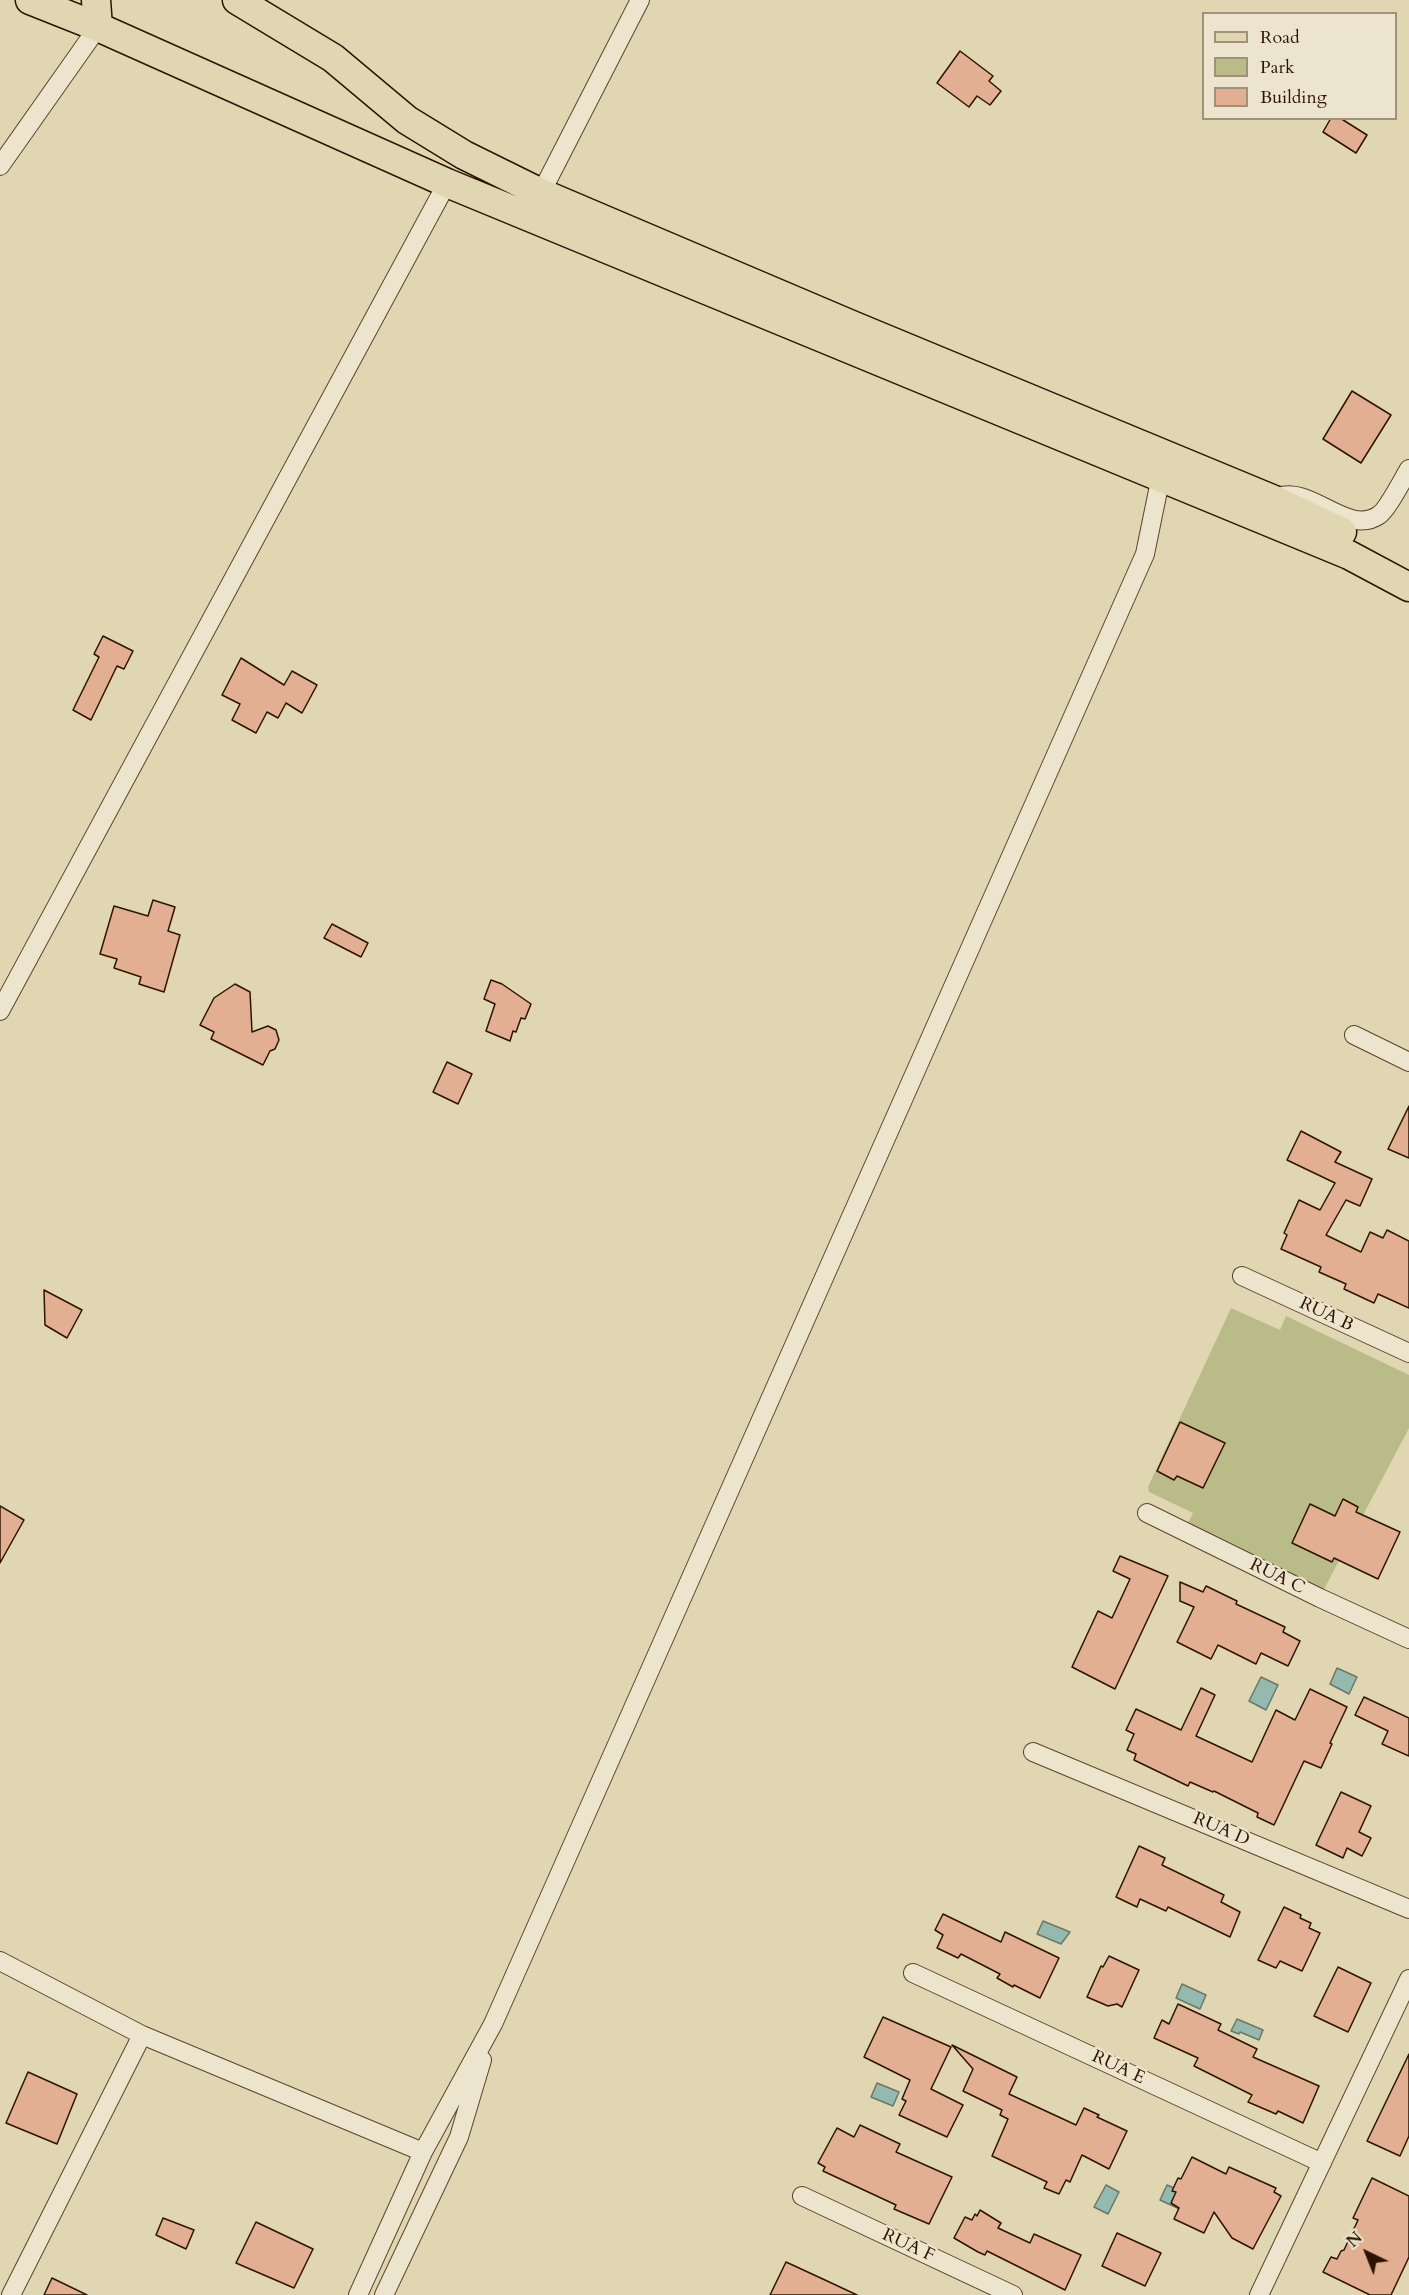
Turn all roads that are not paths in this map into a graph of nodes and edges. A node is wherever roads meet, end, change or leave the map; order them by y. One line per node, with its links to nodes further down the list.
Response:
1 (30, 0): 4 (main road)
2 (237, 0): 7 (main road)
3 (639, 0): 7 (street)
4 (97, 14): 5 (street); 6 (main road)
5 (0, 166)
6 (447, 183): 9 (main road); 13 (street)
7 (541, 193): 10 (main road)
8 (1409, 469): 10 (street)
9 (1161, 476): 12 (main road); 25 (street)
10 (1272, 499): 11 (main road)
11 (1409, 565)
12 (1409, 587)
13 (0, 1011)
14 (1354, 1035): 15 (street)
15 (1409, 1062)
16 (1242, 1276): 17 (street, RUA B)
17 (1409, 1353)
18 (1146, 1513): 19 (street, RUA C)
19 (1409, 1639)
20 (1033, 1752): 21 (street, RUA D)
21 (1409, 1909)
22 (0, 1961): 26 (street)
23 (913, 1973): 28 (street, RUA E)
24 (1409, 1979): 28 (street)
25 (493, 2024): 27 (street); 32 (street)
26 (142, 2036): 27 (street); 30 (street)
27 (423, 2152): 31 (street)
28 (1322, 2163): 34 (street)
29 (802, 2196): 33 (street, RUA F)
30 (11, 2295)
31 (358, 2295)
32 (384, 2295)
33 (1013, 2295)
34 (1259, 2295)

